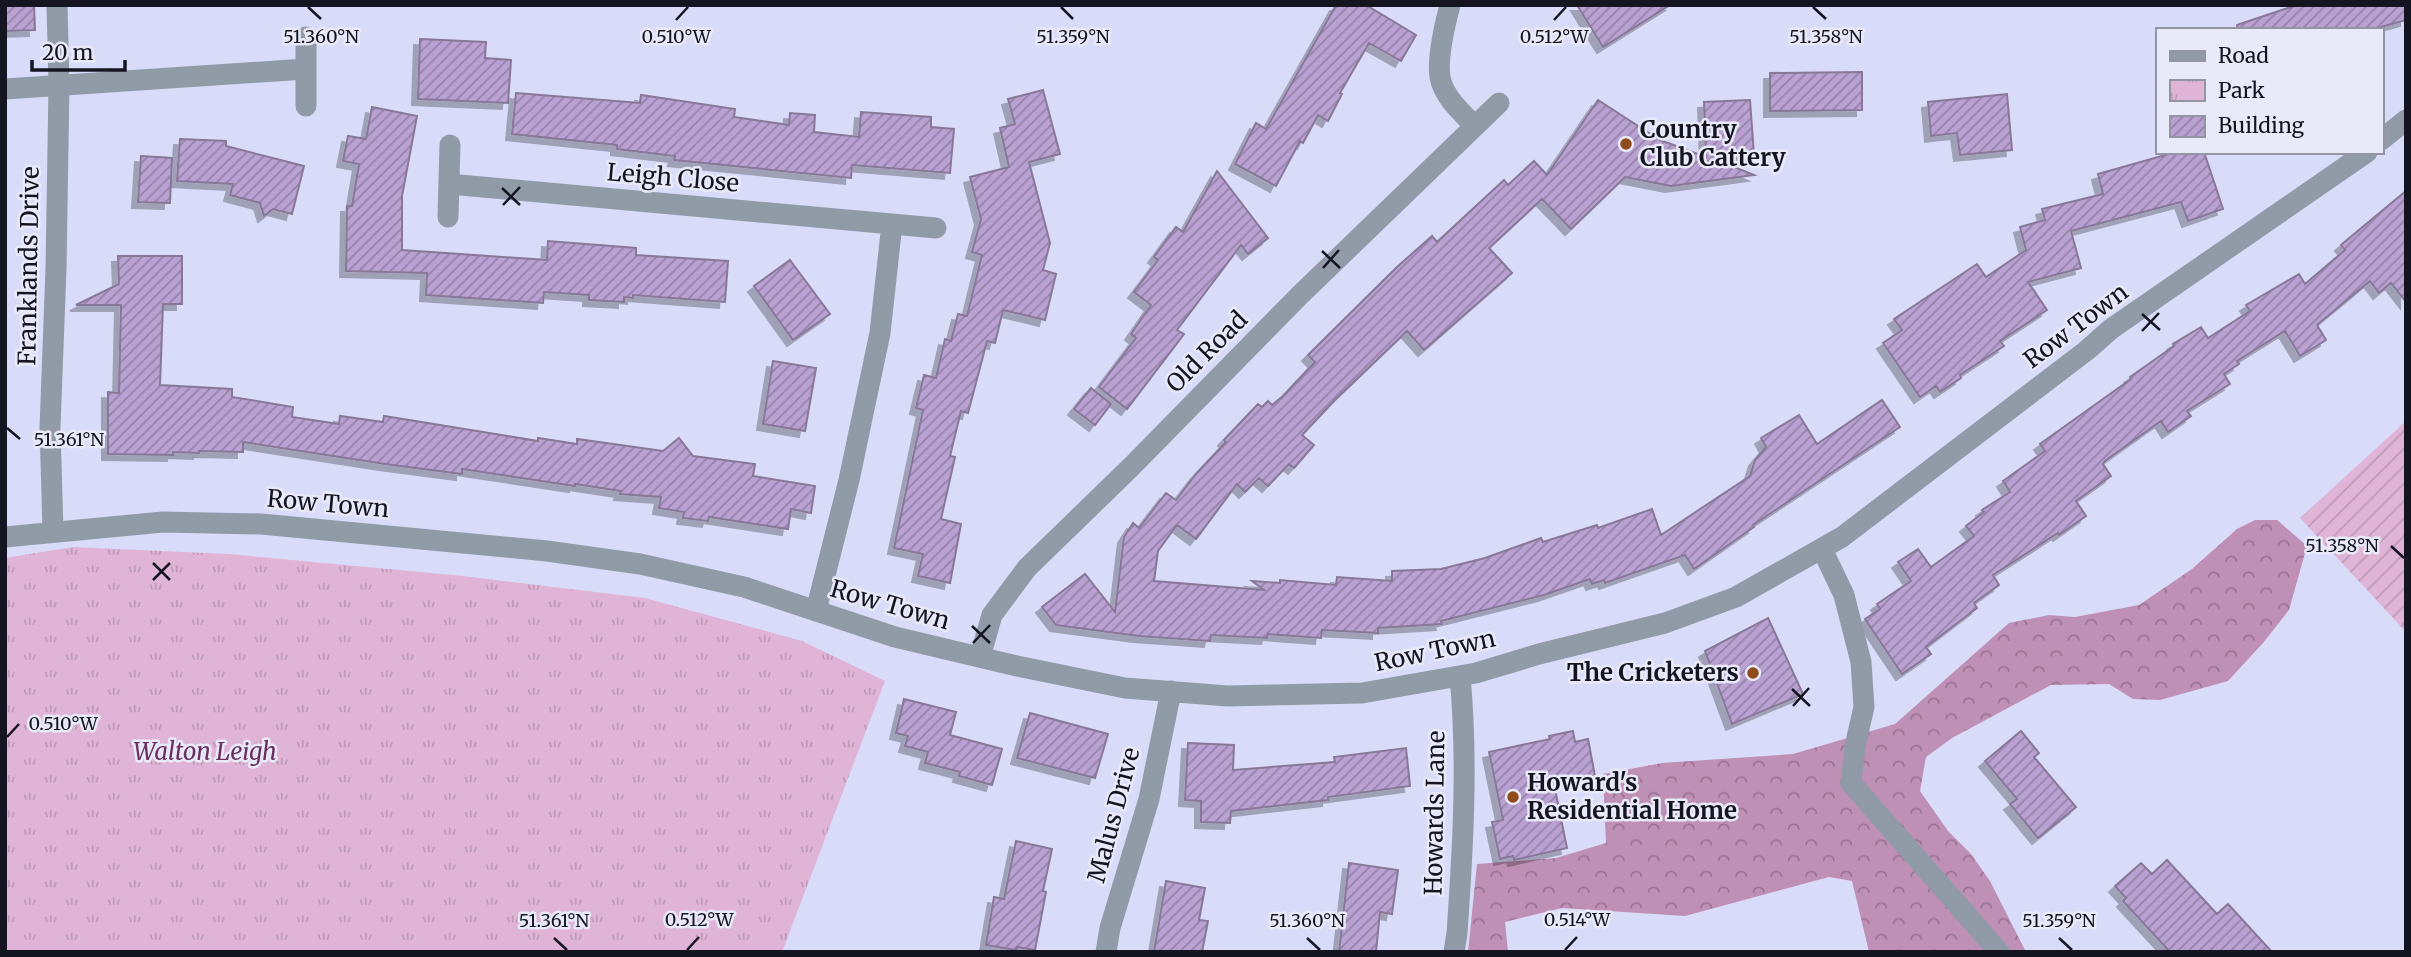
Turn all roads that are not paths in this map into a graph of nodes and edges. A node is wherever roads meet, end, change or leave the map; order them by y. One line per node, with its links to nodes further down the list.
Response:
1 (57, 5): 5 (street, Franklands Drive)
2 (1450, 5): 10 (street)
3 (306, 37): 4 (street)
4 (306, 69): 5 (street); 8 (street)
5 (59, 86): 6 (street); 18 (street, Franklands Drive)
6 (5, 89)
7 (1499, 103): 10 (street, Old Road)
8 (306, 106)
9 (2406, 120): 11 (street)
10 (1475, 127): 22 (street, Old Road)
11 (2383, 139)
12 (450, 145): 14 (street)
13 (2364, 154): 20 (street, Row Town)
14 (449, 184): 15 (street); 16 (street, Leigh Close)
15 (448, 217)
16 (892, 224): 17 (street, Leigh Close); 21 (street)
17 (936, 228)
18 (53, 532): 19 (street, Row Town); 21 (street, Row Town)
19 (5, 537)
20 (1822, 549): 23 (street, Row Town); 27 (street)
21 (816, 611): 22 (street, Row Town)
22 (980, 657): 24 (street, Row Town)
23 (1460, 676): 24 (street, Row Town); 26 (street, Howards Lane)
24 (1171, 691): 25 (street, Malus Drive)
25 (1106, 952)
26 (1454, 952)
27 (1999, 952)

